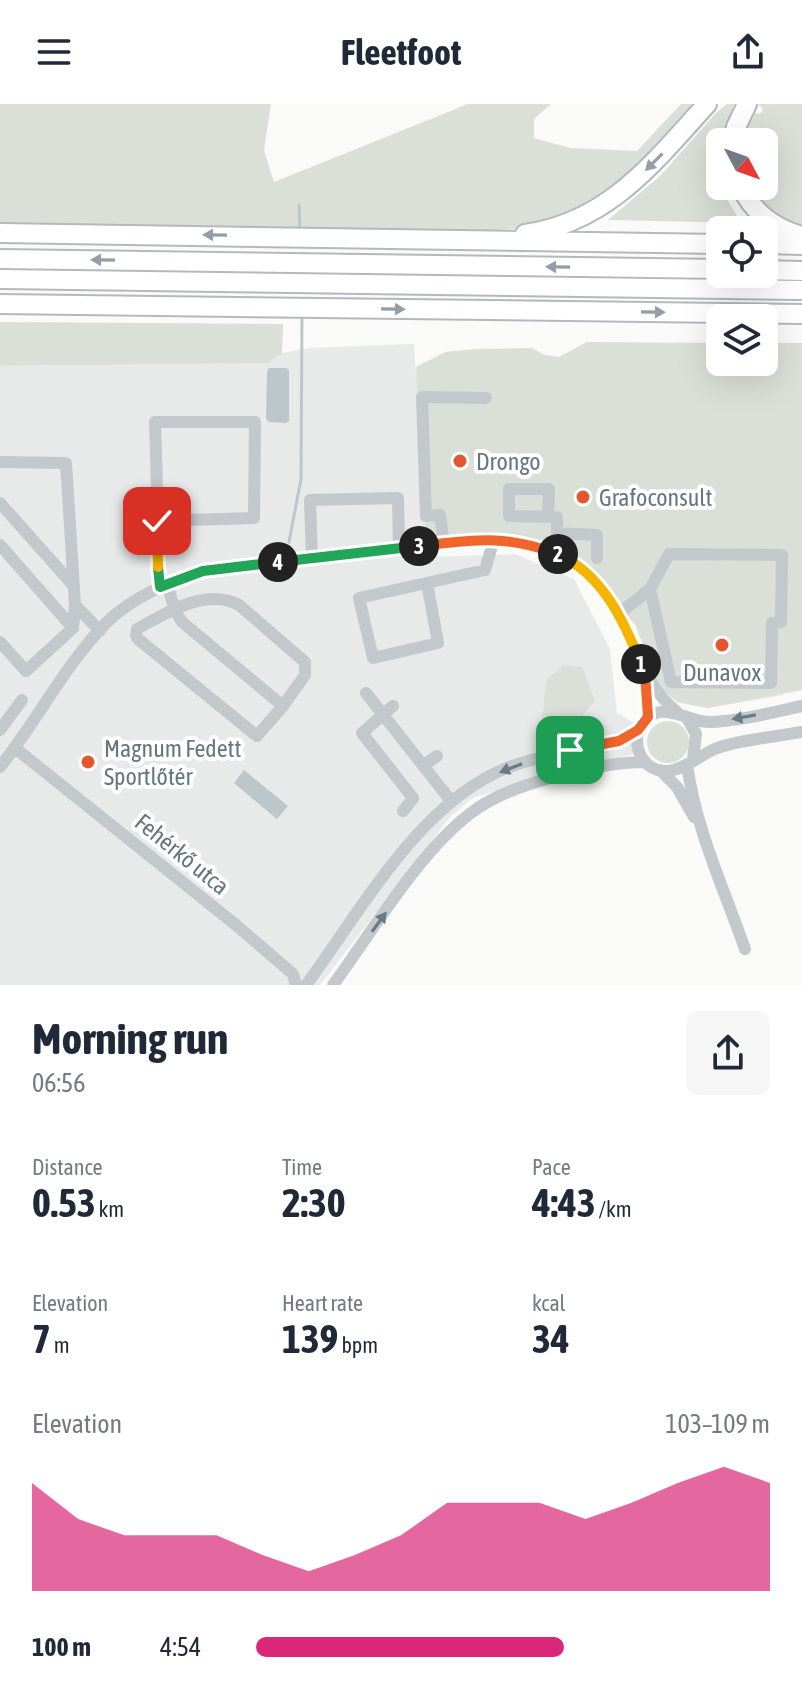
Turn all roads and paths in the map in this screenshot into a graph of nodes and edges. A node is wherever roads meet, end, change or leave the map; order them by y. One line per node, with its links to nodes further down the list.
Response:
1 (707, 104): 7 (highway, one-way to 7)
2 (747, 104): 3 (highway)
3 (736, 128)
4 (749, 200): 6 (highway)
5 (0, 233): 7 (highway, one-way to 5)
6 (802, 236)
7 (483, 239): 8 (highway)
8 (706, 244)
9 (778, 244): 10 (highway)
10 (802, 245)
11 (0, 259): 12 (highway, one-way to 11)
12 (706, 269)
13 (778, 270): 14 (highway)
14 (802, 271)
15 (0, 279): 16 (highway)
16 (802, 290)
17 (0, 304): 18 (highway, one-way to 18)
18 (802, 314)
19 (486, 398): 26 (street)
20 (0, 462): 33 (street)
21 (0, 503): 33 (street)
22 (548, 517): 24 (street)
23 (157, 521): 23 (street); 34 (street)
24 (557, 533): 29 (street); 31 (street)
25 (494, 539): 26 (street); 29 (street); 32 (street)
26 (444, 543): 28 (street)
27 (0, 545): 39 (street)
28 (399, 548): 30 (street); 30 (street)
29 (556, 553): 38 (street)
30 (312, 558): 34 (street)
31 (597, 558)
32 (427, 583): 32 (street)
33 (73, 585): 36 (street)
34 (164, 586): 37 (street); 40 (street)
35 (650, 589): 35 (street); 38 (street)
36 (75, 605): 39 (street); 40 (street)
37 (175, 608): 45 (street); 45 (street); 45 (street)
38 (619, 614): 42 (street)
39 (73, 628): 41 (street)
40 (100, 631): 53 (street)
41 (0, 642)
42 (645, 674): 48 (street); 49 (street)
43 (366, 693): 47 (street)
44 (22, 700): 50 (street)
45 (283, 706)
46 (802, 706): 48 (street, one-way to 48)
47 (388, 710): 57 (street); 61 (street)
48 (682, 716): 49 (street); 55 (street)
49 (648, 717): 51 (street)
50 (0, 730)
51 (638, 730): 56 (street); 60 (street, one-way to 60)
52 (802, 732): 55 (street)
53 (15, 748): 58 (street); 64 (street, Fehérkő utca)
54 (437, 756): 57 (street)
55 (690, 761): 59 (street); 62 (street)
56 (645, 762): 59 (street); 68 (street, one-way to 56)
57 (423, 766): 60 (street)
58 (0, 767)
59 (661, 771): 62 (street)
60 (451, 801): 65 (street)
61 (403, 811)
62 (704, 834): 63 (street)
63 (745, 949)
64 (284, 966): 65 (street); 66 (street, Fehérkő utca)
65 (320, 967): 67 (street)
66 (296, 985)
67 (306, 985)
68 (333, 985)

